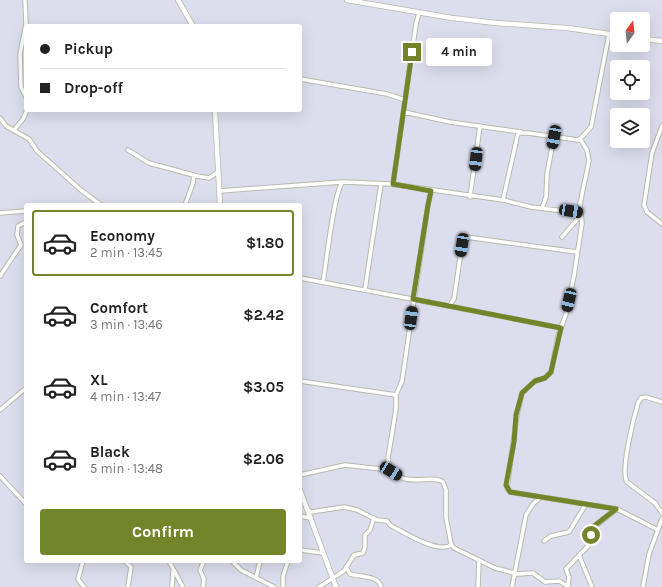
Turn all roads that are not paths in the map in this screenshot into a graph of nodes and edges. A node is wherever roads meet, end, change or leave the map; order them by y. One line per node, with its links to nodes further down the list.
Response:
1 (25, 0): 5 (street)
2 (178, 0): 6 (street)
3 (347, 0): 4 (street)
4 (419, 13): 8 (street); 13 (street)
5 (26, 24)
6 (192, 24)
7 (24, 34): 12 (street)
8 (609, 34): 24 (street)
9 (650, 40): 10 (street)
10 (662, 41)
11 (302, 79): 13 (street)
12 (24, 93)
13 (405, 100): 16 (street)
14 (26, 112): 20 (street)
15 (215, 112): 26 (street)
16 (404, 112): 18 (street); 30 (street)
17 (0, 118): 20 (street)
18 (480, 126): 21 (street); 33 (street)
19 (662, 126): 22 (street)
20 (14, 130): 35 (street)
21 (521, 132): 23 (street); 34 (street)
22 (661, 133): 43 (street)
23 (554, 137): 24 (street); 38 (street)
24 (580, 139): 41 (street)
25 (128, 150): 27 (street)
26 (218, 172): 27 (street); 31 (street)
27 (194, 175): 36 (street)
28 (343, 182): 29 (street); 31 (street); 48 (street)
29 (381, 184): 30 (street); 49 (street)
30 (393, 184): 32 (street)
31 (220, 191): 37 (street)
32 (431, 191): 33 (street); 50 (street)
33 (470, 197): 34 (street)
34 (503, 200): 38 (street)
35 (98, 203)
36 (186, 203)
37 (220, 203)
38 (542, 208): 41 (street)
39 (24, 211): 40 (street)
40 (0, 213)
41 (581, 214): 44 (street); 45 (street)
42 (24, 223): 46 (street)
43 (662, 224)
44 (562, 236)
45 (577, 252): 51 (street); 52 (street)
46 (0, 276)
47 (302, 278): 48 (street)
48 (323, 282): 49 (street)
49 (365, 289): 50 (street)
50 (413, 299): 51 (street); 55 (street)
51 (449, 306): 52 (street)
52 (561, 328): 62 (street)
53 (302, 381): 55 (street)
54 (24, 390): 57 (street)
55 (396, 395): 58 (street)
56 (662, 402): 67 (street)
57 (0, 410)
58 (388, 465): 59 (street); 74 (street)
59 (302, 475)
60 (0, 476): 63 (street)
61 (302, 495): 66 (street)
62 (541, 497): 64 (street); 88 (street)
63 (24, 502)
64 (586, 504): 65 (street); 73 (street)
65 (616, 509): 72 (street); 77 (street)
66 (308, 510): 69 (street); 70 (street)
67 (662, 513)
68 (302, 516): 69 (street)
69 (311, 518): 76 (street)
70 (374, 518): 74 (street); 86 (street)
71 (662, 519): 72 (street)
72 (658, 530): 107 (street)
73 (544, 541)
74 (451, 545): 78 (street)
75 (302, 550): 76 (street)
76 (323, 553): 89 (street)
77 (579, 555): 105 (street); 106 (street)
78 (479, 562): 88 (street); 103 (street)
79 (82, 563): 92 (street)
80 (127, 563): 93 (street)
81 (170, 563): 87 (street)
82 (203, 563): 96 (street)
83 (235, 563): 90 (street)
84 (260, 563): 90 (street)
85 (287, 563): 99 (street)
86 (346, 567): 89 (street); 102 (street)
87 (173, 571): 94 (street); 95 (street)
88 (514, 573): 104 (street); 105 (street)
89 (332, 577): 100 (street); 101 (street)
90 (256, 578): 91 (street)
91 (261, 580): 97 (street); 98 (street)
92 (84, 587)
93 (128, 587)
94 (172, 587)
95 (183, 587)
96 (203, 587)
97 (262, 587)
98 (274, 587)
99 (283, 587)
100 (319, 587)
101 (336, 587)
102 (381, 587)
103 (478, 587)
104 (512, 587)
105 (568, 587)
106 (592, 587)
107 (642, 587)

